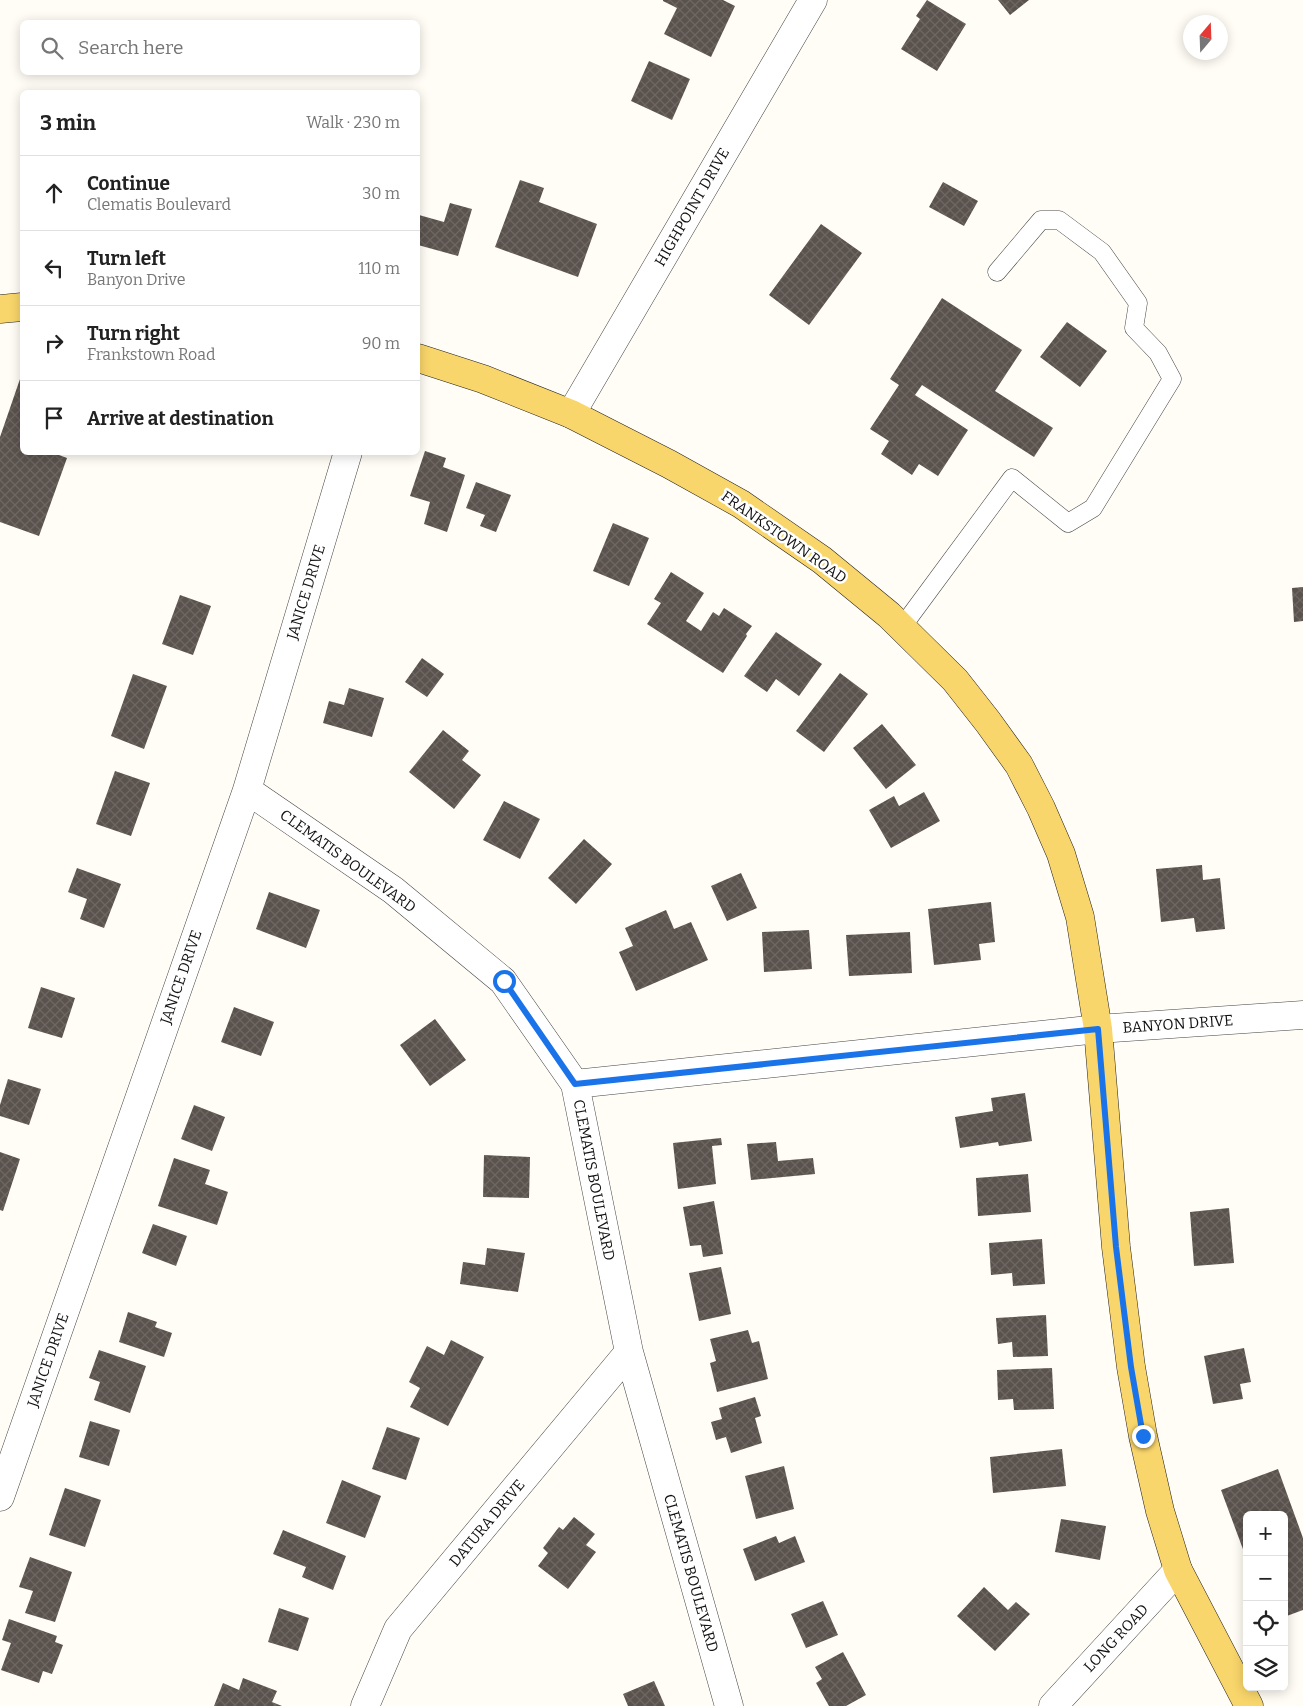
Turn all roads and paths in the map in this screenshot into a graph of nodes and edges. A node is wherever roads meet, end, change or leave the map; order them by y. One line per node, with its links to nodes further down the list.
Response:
1 (813, 0): 6 (street, HIGHPOINT DRIVE)
2 (997, 272): 8 (lane)
3 (20, 307): 4 (main road)
4 (0, 309)
5 (420, 359): 6 (main road, FRANKSTOWN ROAD)
6 (571, 414): 8 (main road, FRANKSTOWN ROAD)
7 (347, 455): 9 (street, JANICE DRIVE)
8 (902, 627): 11 (main road, FRANKSTOWN ROAD)
9 (247, 790): 12 (street, CLEMATIS BOULEVARD); 14 (street, JANICE DRIVE)
10 (1303, 1015): 11 (street, BANYON DRIVE)
11 (1098, 1029): 12 (street, BANYON DRIVE); 15 (main road, FRANKSTOWN ROAD)
12 (575, 1084): 13 (street, CLEMATIS BOULEVARD)
13 (629, 1352): 16 (street, DATURA DRIVE); 17 (street, CLEMATIS BOULEVARD)
14 (0, 1497)
15 (1178, 1570): 18 (street, LONG ROAD); 19 (main road, FRANKSTOWN ROAD)
16 (365, 1706)
17 (729, 1706)
18 (1053, 1706)
19 (1249, 1706)

